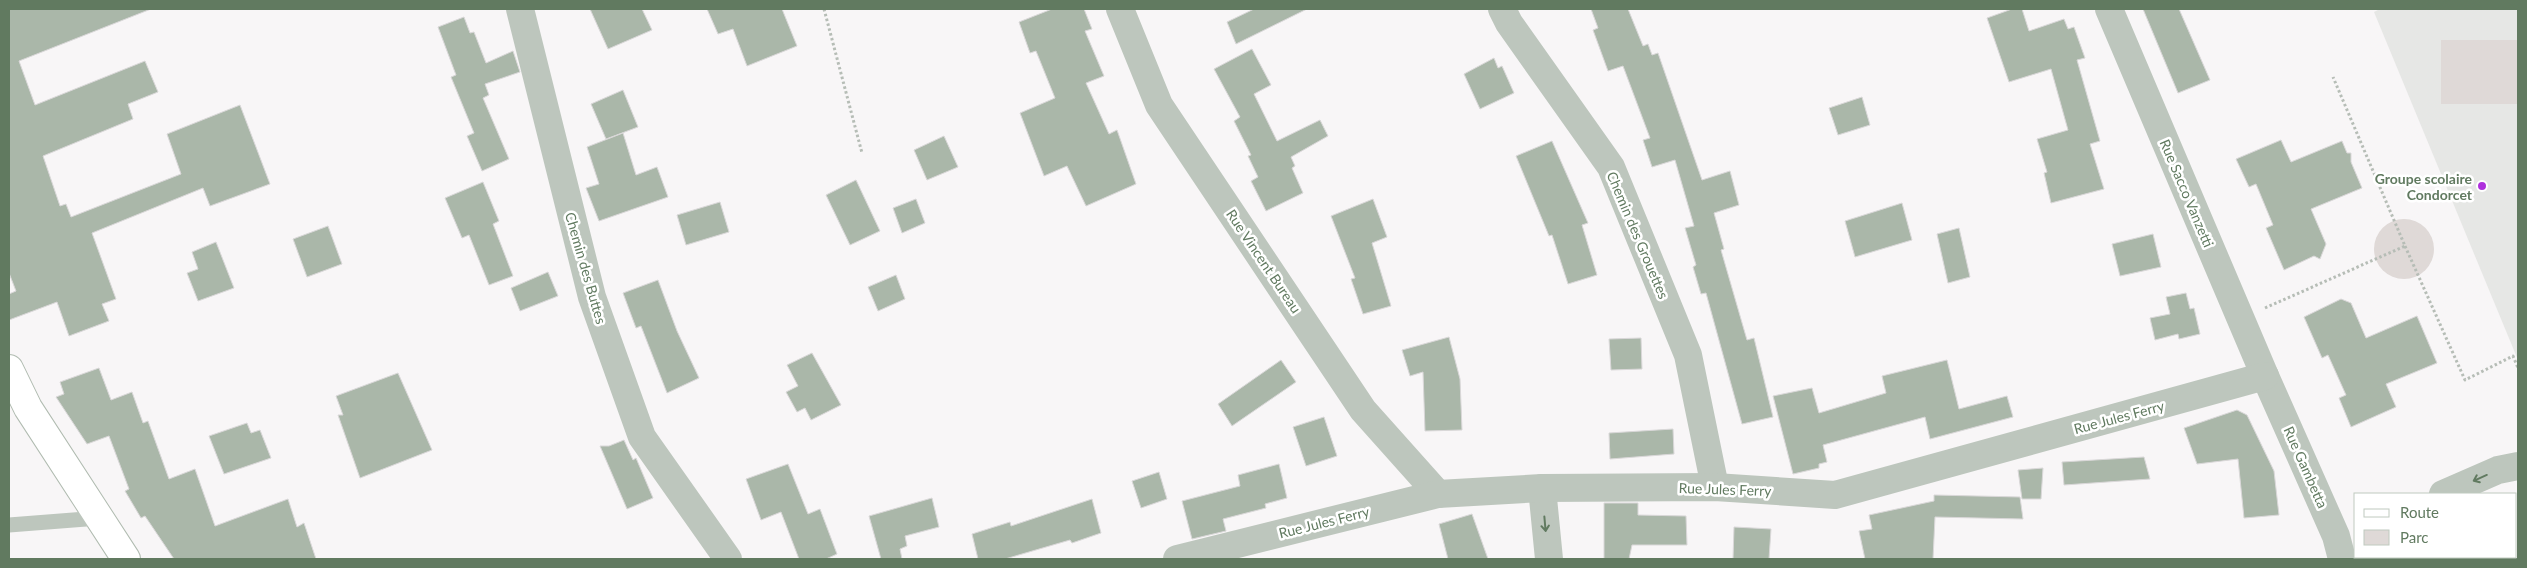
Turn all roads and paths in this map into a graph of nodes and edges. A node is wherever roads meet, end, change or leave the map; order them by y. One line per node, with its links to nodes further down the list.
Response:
1 (520, 9): 22 (street, Chemin des Buttes)
2 (824, 9): 7 (path)
3 (1120, 9): 17 (street, Rue Vincent Bureau)
4 (1502, 9): 14 (street, Chemin des Grouettes)
5 (2109, 9): 12 (street, Rue Sacco Vanzetti)
6 (2333, 77): 8 (path)
7 (862, 153)
8 (2406, 246): 9 (path); 10 (path)
9 (2260, 310)
10 (2518, 368)
11 (9, 369): 18 (street)
12 (2265, 376): 14 (street, Rue Jules Ferry); 20 (street, Rue Gambetta)
13 (2518, 466): 16 (street, one-way to 16)
14 (1715, 487): 15 (street, Rue Jules Ferry)
15 (1542, 488): 17 (street, Rue Jules Ferry); 24 (street, one-way to 24)
16 (2445, 493)
17 (1438, 494): 23 (street, Rue Jules Ferry)
18 (99, 518): 19 (lane); 21 (street)
19 (9, 525)
20 (2345, 542)
21 (126, 559)
22 (728, 559)
23 (1177, 559)
24 (1549, 559)

